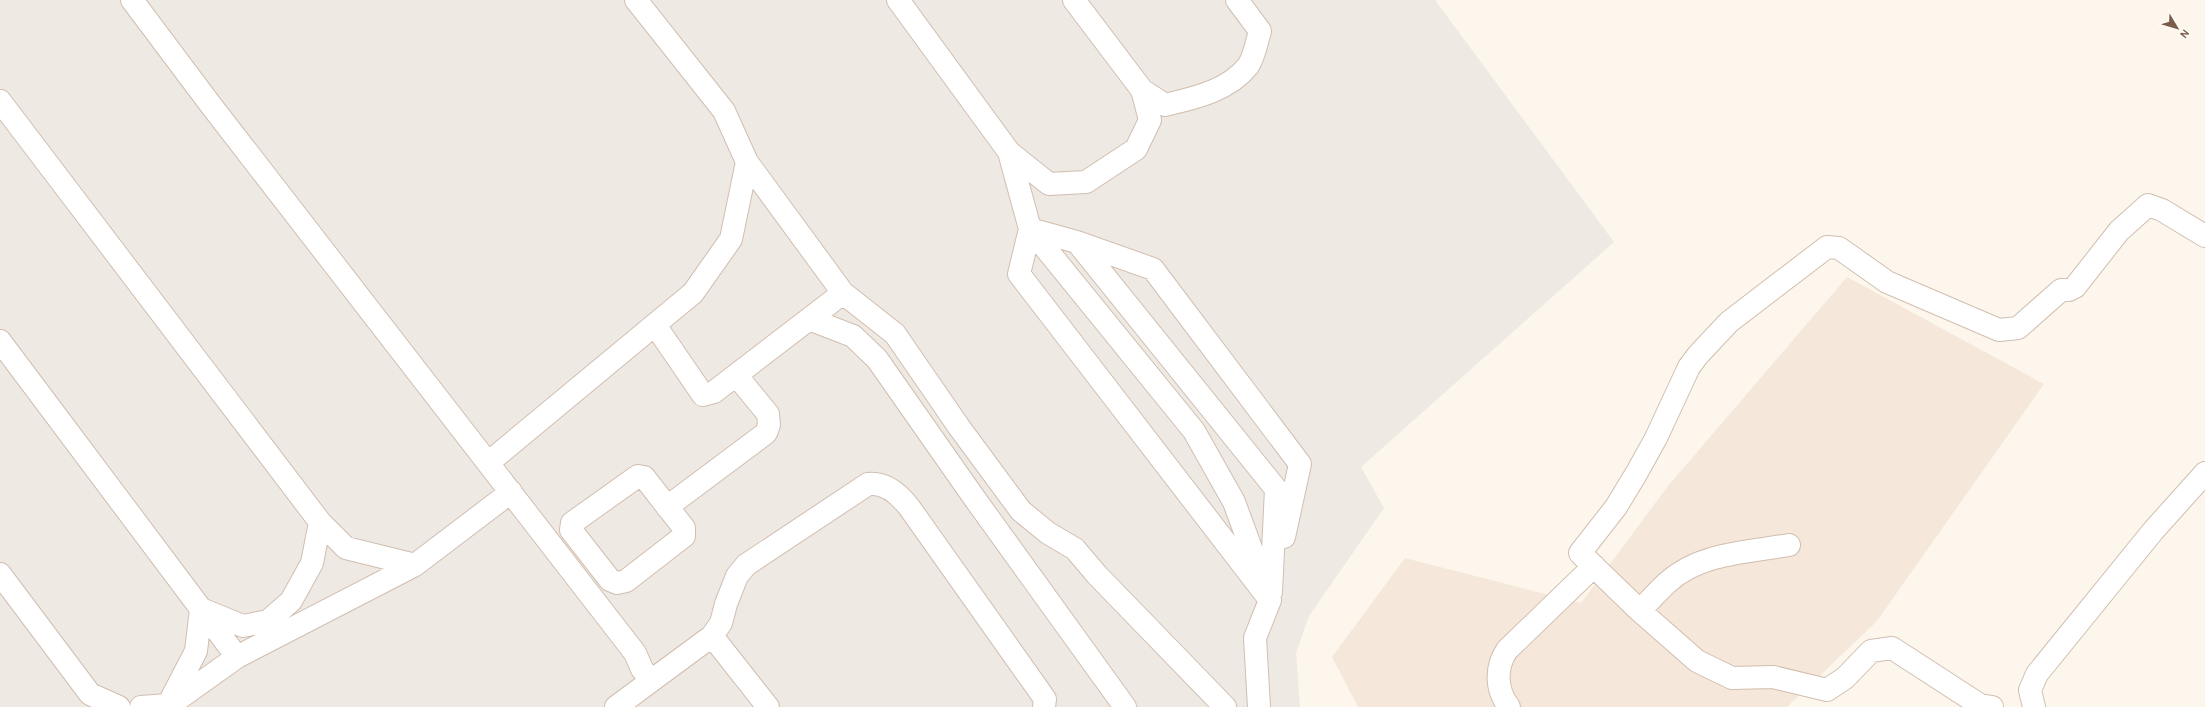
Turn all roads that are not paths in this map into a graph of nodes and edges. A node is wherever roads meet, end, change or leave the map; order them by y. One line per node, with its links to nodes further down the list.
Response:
1 (132, 0): 18 (street)
2 (636, 0): 9 (street)
3 (898, 0): 8 (street)
4 (1074, 0): 6 (street)
5 (1237, 0): 6 (street)
6 (1142, 90): 8 (street)
7 (0, 101): 22 (street)
8 (1009, 152): 10 (street)
9 (747, 162): 13 (street); 15 (street)
10 (1030, 229): 12 (street); 29 (street); 29 (street)
11 (2205, 236): 27 (street)
12 (1077, 242): 29 (street); 29 (street)
13 (843, 293): 14 (street); 42 (street)
14 (809, 319): 17 (street); 41 (street)
15 (655, 325): 17 (street); 18 (street)
16 (0, 341): 30 (street)
17 (736, 375): 21 (street)
18 (488, 463): 20 (street)
19 (2205, 473): 46 (street)
20 (511, 492): 25 (street); 26 (street)
21 (667, 507): 24 (street); 24 (street)
22 (320, 522): 26 (street); 30 (street)
23 (1789, 545): 31 (street)
24 (584, 546): 25 (street)
25 (564, 562): 34 (street)
26 (415, 565): 33 (street)
27 (1594, 566): 31 (street); 44 (street)
28 (0, 574): 36 (street)
29 (1270, 600): 43 (street)
30 (201, 609): 33 (street); 35 (street)
31 (1640, 611): 45 (street)
32 (712, 636): 34 (street); 39 (street); 40 (street)
33 (237, 657): 35 (street)
34 (651, 681): 38 (street)
35 (167, 706): 37 (street)
36 (119, 707)
37 (141, 707)
38 (616, 707)
39 (768, 707)
40 (1044, 707)
41 (1125, 707)
42 (1225, 707)
43 (1259, 707)
44 (1509, 707)
45 (1992, 707)
46 (2034, 707)

